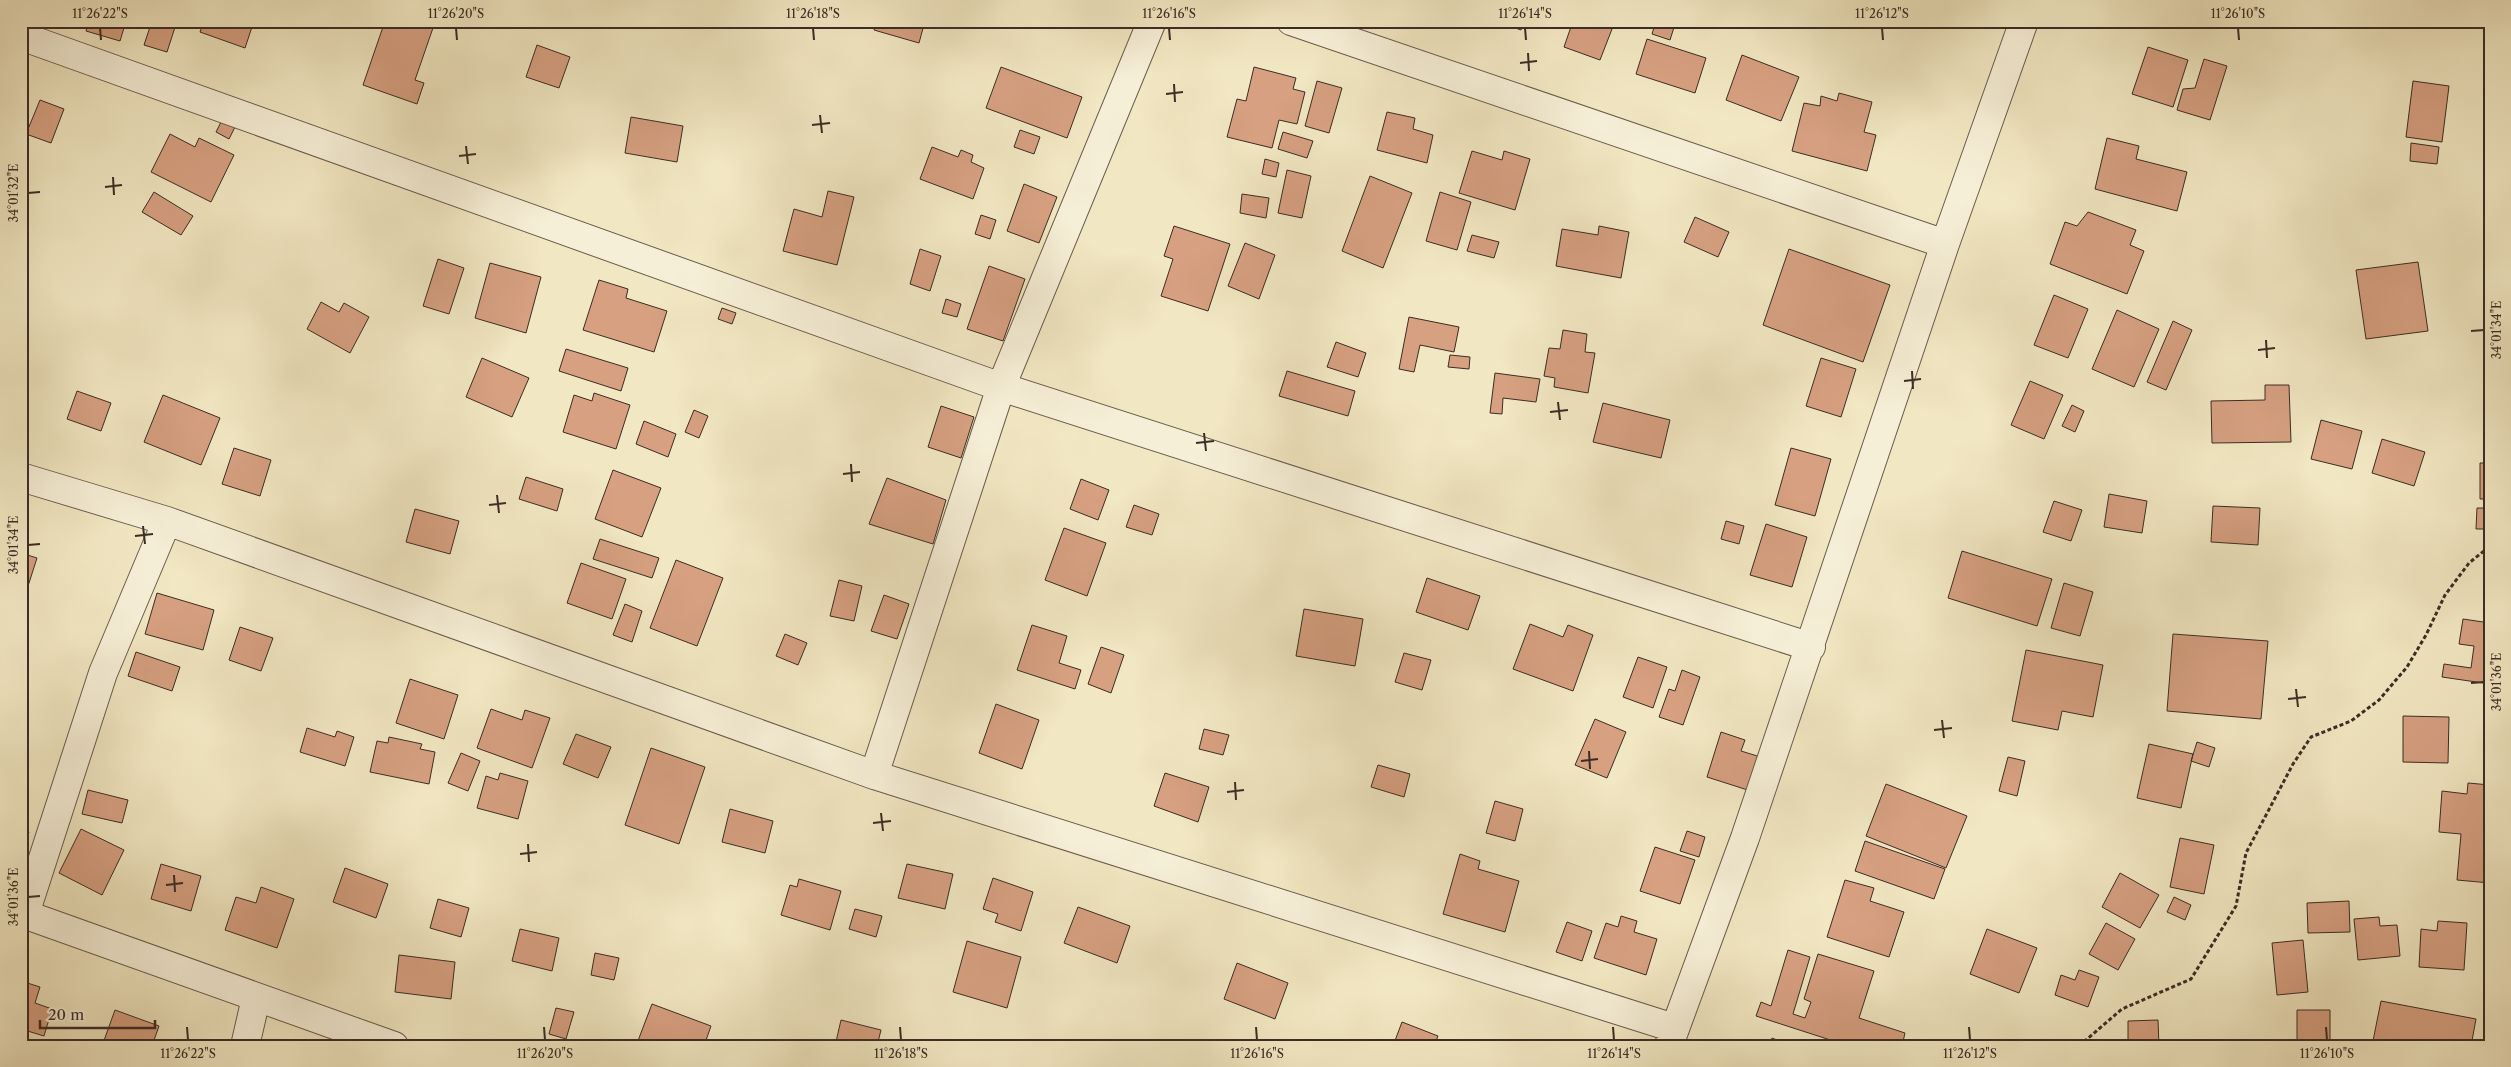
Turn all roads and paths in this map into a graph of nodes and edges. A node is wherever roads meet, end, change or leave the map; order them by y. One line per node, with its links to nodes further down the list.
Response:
1 (1152, 21): 6 (street)
2 (1291, 21): 5 (street)
3 (2024, 21): 5 (street)
4 (21, 36): 6 (street)
5 (1945, 244): 10 (street)
6 (1001, 387): 10 (street); 11 (street)
7 (21, 477): 8 (street)
8 (167, 521): 11 (street); 12 (street)
9 (2490, 546): 17 (path)
10 (1811, 646): 14 (street)
11 (874, 775): 14 (street)
12 (23, 914): 13 (street)
13 (256, 998): 15 (street); 16 (street)
14 (1671, 1037)
15 (245, 1046)
16 (394, 1046)
17 (2078, 1046)

